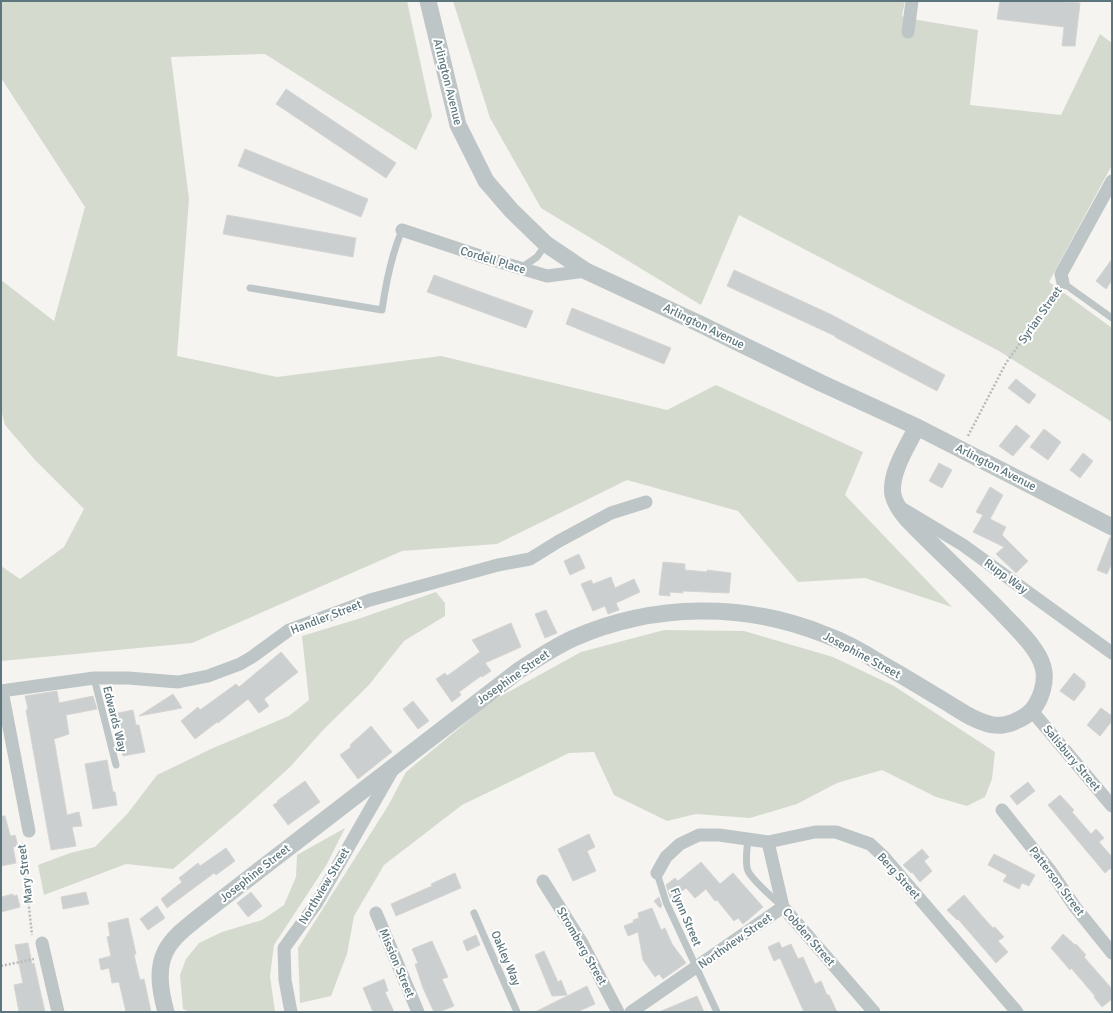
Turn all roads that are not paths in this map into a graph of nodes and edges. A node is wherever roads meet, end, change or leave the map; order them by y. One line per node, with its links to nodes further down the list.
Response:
1 (428, 1): 6 (street, Arlington Avenue)
2 (912, 1): 3 (street)
3 (908, 32)
4 (1111, 187): 9 (street, Syrian Street)
5 (402, 230): 7 (street, Cordell Place); 10 (lane)
6 (546, 244): 7 (lane); 8 (street, Arlington Avenue)
7 (521, 268): 8 (street, Cordell Place)
8 (586, 271): 12 (street, Arlington Avenue)
9 (1063, 283): 11 (lane)
10 (250, 288)
11 (1112, 318)
12 (917, 427): 14 (street, Josephine Street); 15 (street, Arlington Avenue)
13 (646, 502): 17 (street, Handler Street)
14 (897, 506): 16 (street, Rupp Way); 19 (street, Josephine Street)
15 (1112, 527)
16 (1112, 653)
17 (94, 678): 18 (street, Handler Street); 20 (lane, Edwards Way)
18 (1, 691): 24 (street, Mary Street)
19 (1032, 710): 21 (street, Josephine Street); 22 (street, Salisbury Street)
20 (116, 765)
21 (394, 767): 37 (street, Josephine Street); 38 (street, Northview Street)
22 (1112, 806)
23 (1002, 810): 33 (street, Patterson Street)
24 (29, 831)
25 (748, 839): 26 (street, Berg Street); 27 (street, Berg Street); 29 (lane, Cobden Street)
26 (768, 842): 29 (street, Northview Street); 46 (street, Berg Street)
27 (657, 873): 34 (lane, Flynn Street)
28 (543, 881): 41 (street, Stromberg Street)
29 (783, 907): 34 (street, Northview Street); 35 (street, Cobden Street)
30 (376, 913): 39 (street, Mission Street)
31 (474, 913): 40 (lane, Oakley Way)
32 (42, 943): 36 (street)
33 (1112, 953)
34 (697, 968): 42 (street, Northview Street); 43 (lane, Flynn Street)
35 (862, 998): 44 (street); 45 (street, Cobden Street)
36 (58, 1012)
37 (166, 1012)
38 (291, 1012)
39 (418, 1012)
40 (517, 1012)
41 (618, 1012)
42 (631, 1012)
43 (717, 1012)
44 (863, 1012)
45 (874, 1012)
46 (1017, 1012)

